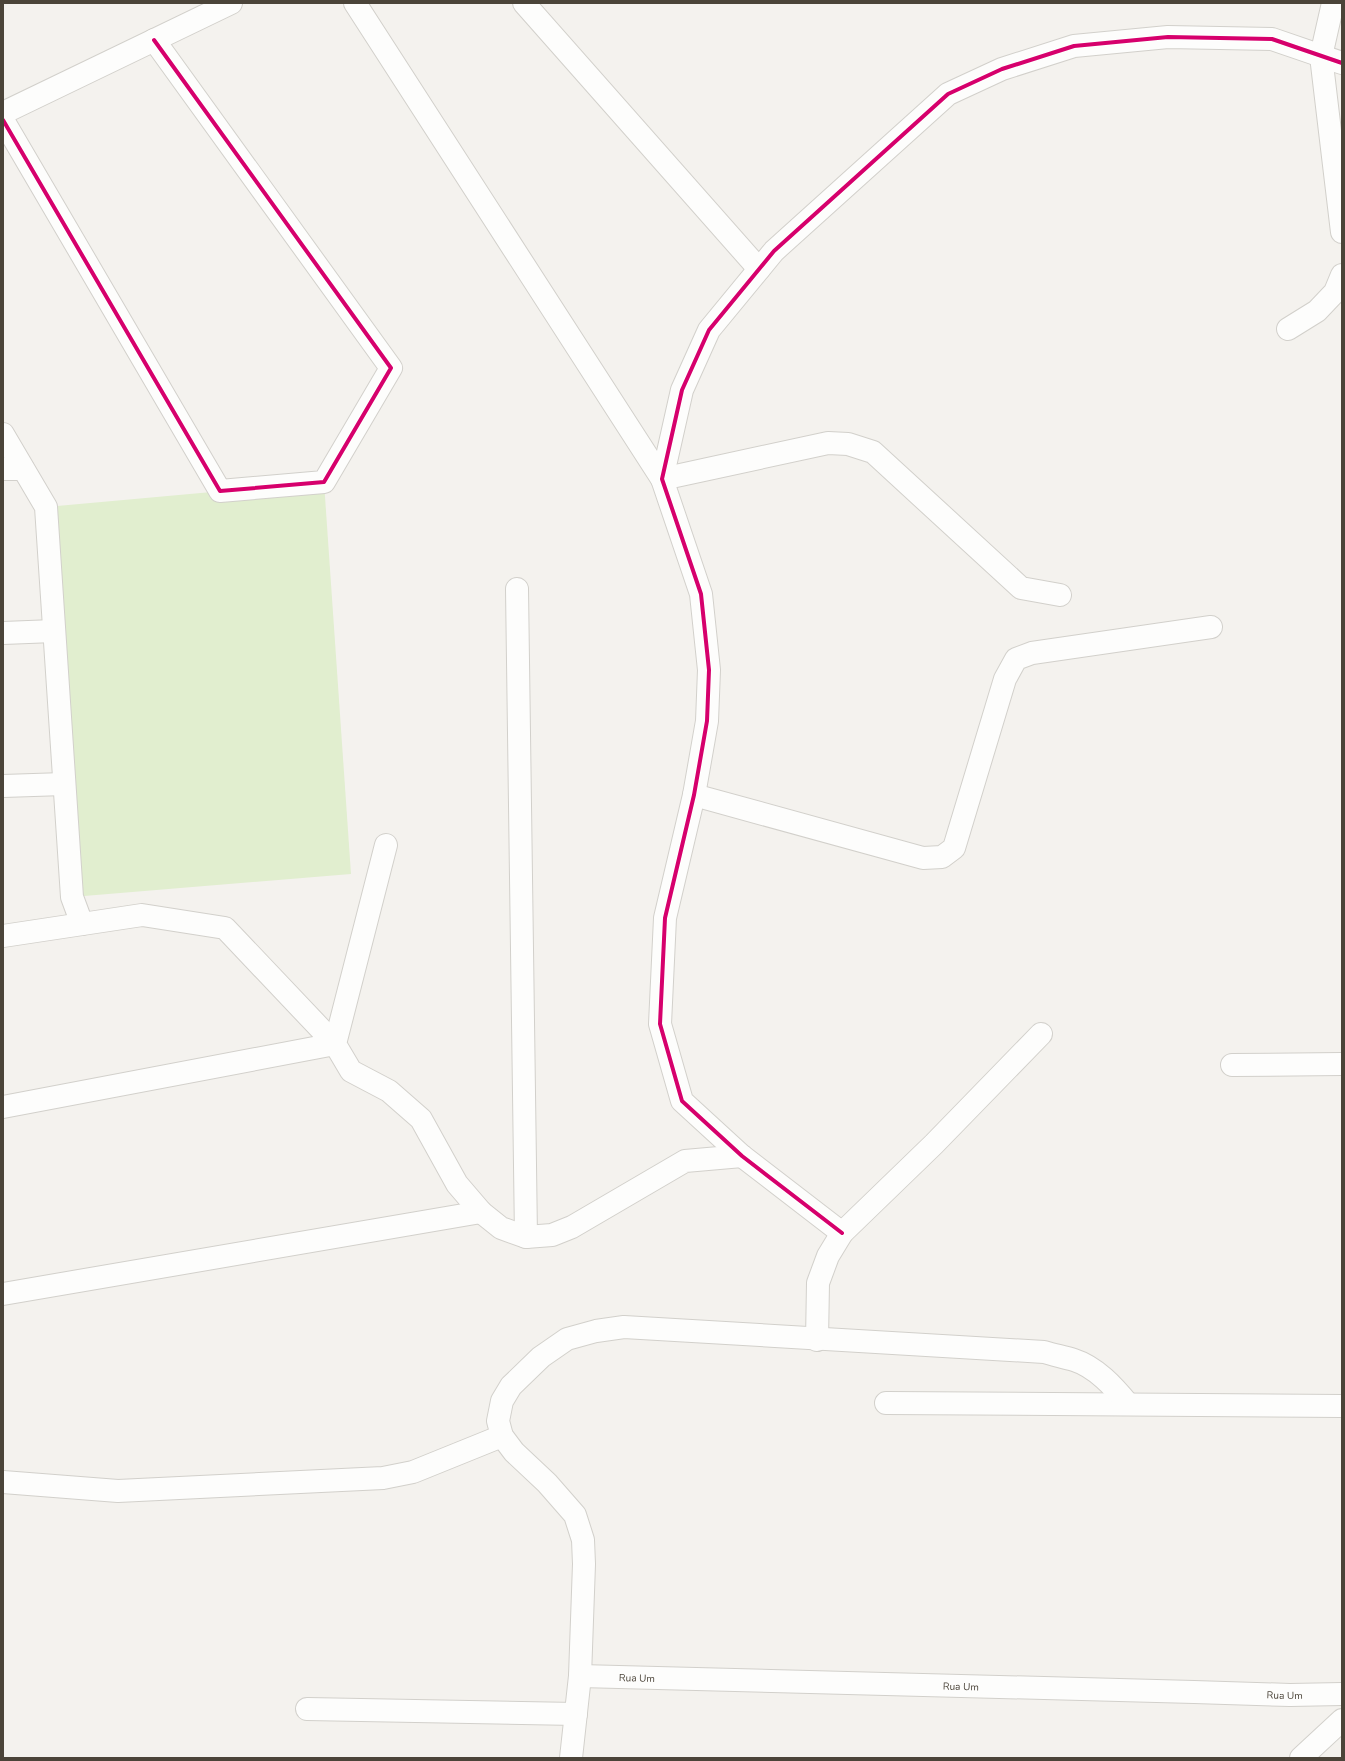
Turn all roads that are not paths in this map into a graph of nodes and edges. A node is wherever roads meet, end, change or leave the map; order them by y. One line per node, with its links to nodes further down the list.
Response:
1 (231, 3): 5 (street)
2 (355, 3): 16 (street)
3 (524, 3): 11 (street)
4 (1334, 3): 6 (street)
5 (154, 40): 8 (street); 9 (street)
6 (1321, 56): 7 (street); 10 (street); 11 (street)
7 (1342, 63)
8 (3, 112)
9 (3, 120)
10 (1342, 232)
11 (759, 269): 16 (street)
12 (1342, 274): 13 (street)
13 (1288, 328)
14 (3, 434): 15 (street)
15 (13, 469): 20 (street)
16 (662, 479): 18 (street); 24 (street)
17 (517, 589): 36 (street)
18 (1060, 595)
19 (1211, 627): 24 (street)
20 (54, 631): 21 (street); 22 (street)
21 (3, 633)
22 (64, 784): 23 (street); 26 (street)
23 (3, 786)
24 (694, 795): 33 (street)
25 (386, 845): 29 (street)
26 (82, 924): 27 (street); 29 (street)
27 (3, 936)
28 (1041, 1034): 35 (street)
29 (335, 1044): 32 (street); 34 (street)
30 (1342, 1064): 31 (street)
31 (1232, 1065)
32 (3, 1107)
33 (742, 1156): 35 (street); 36 (street)
34 (481, 1212): 36 (street); 37 (street)
35 (842, 1233): 38 (street)
36 (526, 1236)
37 (3, 1294)
38 (817, 1340): 40 (street); 42 (street)
39 (886, 1403): 40 (street)
40 (1128, 1404): 41 (street)
41 (1342, 1406)
42 (502, 1436): 43 (street); 44 (street)
43 (3, 1482)
44 (580, 1676): 45 (street, Rua Um); 47 (street)
45 (1342, 1694)
46 (306, 1709): 47 (street)
47 (576, 1714): 49 (street)
48 (1342, 1720): 50 (street)
49 (571, 1758)
50 (1301, 1758)

